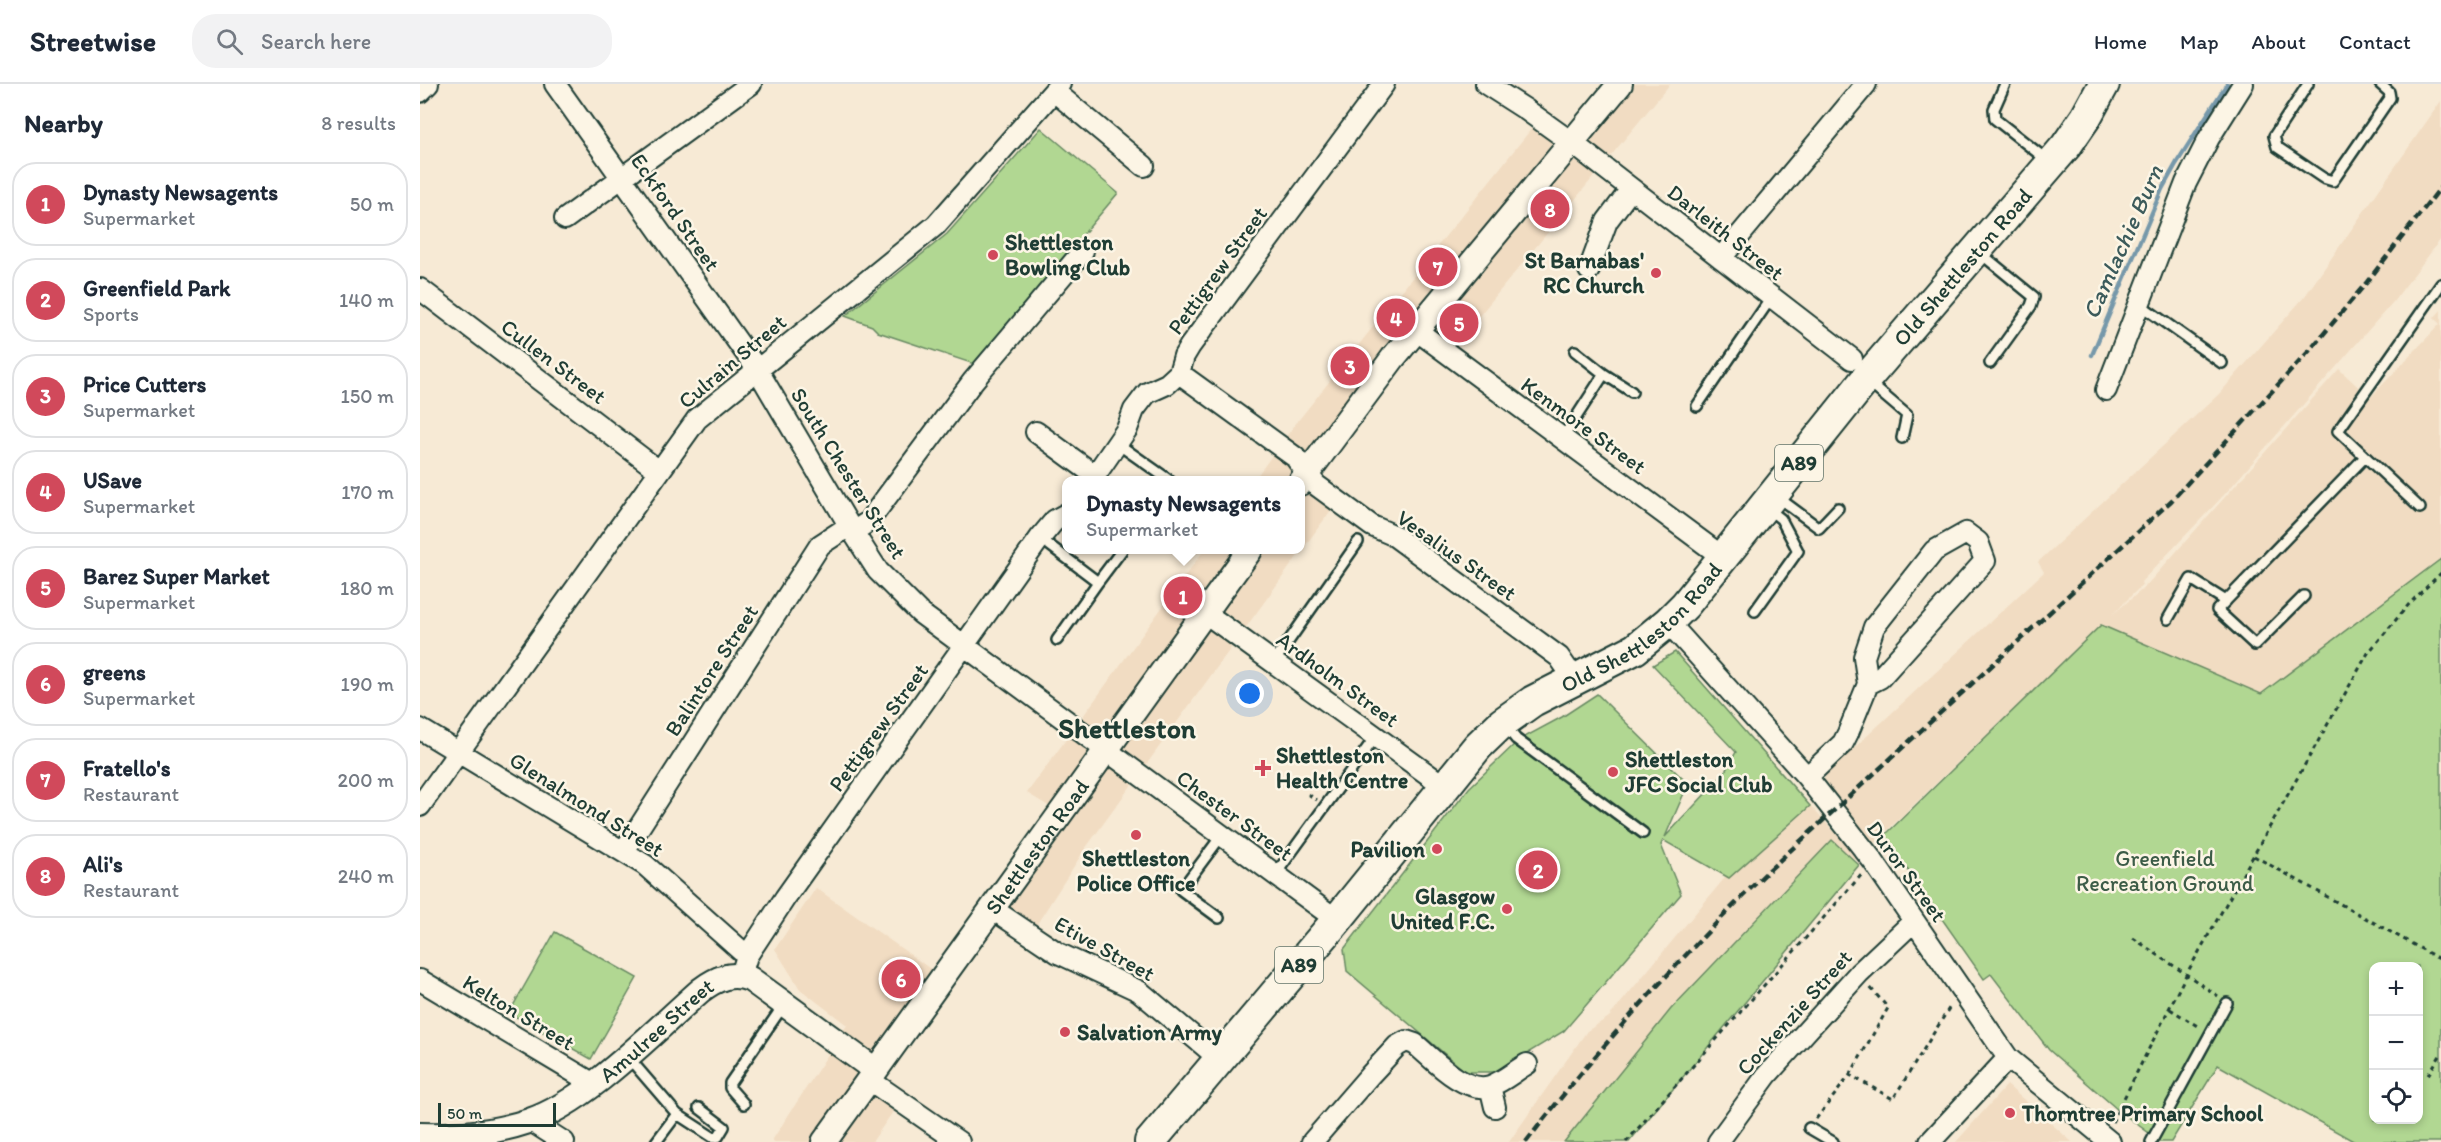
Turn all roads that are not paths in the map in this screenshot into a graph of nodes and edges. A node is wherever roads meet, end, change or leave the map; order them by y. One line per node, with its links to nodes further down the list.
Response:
1 (428, 84): 14 (street)
2 (555, 84): 18 (street, Eckford Street)
3 (751, 84): 18 (street)
4 (1383, 84): 35 (street, Pettigrew Street)
5 (1486, 84): 15 (street, Darleith Street)
6 (1620, 84): 15 (street)
7 (1866, 84): 23 (street)
8 (2005, 84): 16 (lane)
9 (2104, 84): 16 (main road, Old Shettleston Road / A89)
10 (2243, 84): 28 (street)
11 (2308, 84): 12 (lane)
12 (2380, 84)
13 (1057, 88): 17 (street); 33 (street, Culrain Street)
14 (420, 92)
15 (1571, 142): 19 (street, Darleith Street); 29 (street)
16 (2051, 164): 21 (main road, Old Shettleston Road / A89)
17 (1144, 166)
18 (623, 178): 20 (street); 33 (street, Eckford Street)
19 (1631, 189): 23 (street, Darleith Street); 24 (street)
20 (565, 219)
21 (1977, 250): 31 (lane); 34 (main road, Old Shettleston Road / A89)
22 (1083, 251): 56 (street, Balintore Street)
23 (1721, 258): 27 (street, Darleith Street)
24 (1589, 270)
25 (2441, 284): 44 (lane)
26 (420, 289): 45 (street, Cullen Street)
27 (1772, 298): 34 (street, Darleith Street); 39 (lane)
28 (2139, 304): 32 (lane); 37 (street)
29 (1416, 330): 42 (street, Kenmore Street); 50 (street)
30 (1575, 351): 36 (lane)
31 (1990, 363)
32 (2222, 363)
33 (758, 369): 45 (street, Culrain Street); 56 (street, South Chester Street)
34 (1858, 370): 41 (lane); 52 (main road, Old Shettleston Road / A89)
35 (1179, 373): 43 (street, Pettigrew Street); 49 (street, Vesalius Street)
36 (1604, 374): 38 (lane); 42 (lane)
37 (2106, 390)
38 (1632, 392)
39 (1697, 406)
40 (1036, 432): 46 (street)
41 (1902, 438)
42 (1562, 439): 61 (street, Kenmore Street)
43 (1118, 444): 47 (street, Pettigrew Street); 48 (lane)
44 (2365, 457): 54 (lane); 64 (lane)
45 (659, 471): 78 (street, Culrain Street)
46 (1091, 476)
47 (1095, 476)
48 (1163, 476)
49 (1303, 476)
50 (1305, 477)
51 (1305, 479): 72 (street, Vesalius Street)
52 (1769, 500): 53 (lane); 61 (main road, Old Shettleston Road / A89); 65 (lane)
53 (1838, 508)
54 (2420, 508)
55 (1062, 516): 57 (street, Pettigrew Street)
56 (851, 529): 70 (street, South Chester Street); 84 (street, Balintore Street)
57 (1040, 538): 62 (lane); 70 (street, Pettigrew Street)
58 (1358, 542): 71 (lane)
59 (1118, 554): 62 (lane)
60 (1246, 554): 66 (street, Shettleston Road)
61 (1724, 558): 68 (main road, Old Shettleston Road / A89)
62 (1098, 582): 69 (lane)
63 (2304, 596): 64 (lane)
64 (2226, 601): 67 (lane)
65 (1755, 611)
66 (1204, 612): 71 (street, Ardholm Street); 77 (street, Shettleston Road)
67 (2168, 619)
68 (1668, 622): 72 (main road, Old Shettleston Road / A89); 79 (street, Duror Street)
69 (1057, 640)
70 (963, 645): 77 (street, South Chester Street); 90 (street, Pettigrew Street)
71 (1274, 662): 76 (street, Ardholm Street)
72 (1575, 680): 74 (main road, Old Shettleston Road / A89)
73 (1868, 684): 73 (street); 79 (street)
74 (1503, 723): 80 (main road, Old Shettleston Road / A89); 82 (lane)
75 (420, 729): 78 (street, Glenalmond Street)
76 (1376, 736): 80 (street, Ardholm Street); 85 (lane)
77 (1105, 749): 83 (street, Chester Street); 86 (street, Shettleston Road)
78 (457, 753): 81 (street, Culrain Street); 84 (street, Glenalmond Street)
79 (1807, 777): 89 (street, Duror Street)
80 (1444, 786): 88 (main road, Old Shettleston Road / A89)
81 (420, 806)
82 (1642, 833)
83 (1222, 835): 85 (street, Chester Street); 87 (lane)
84 (624, 851): 90 (street, Glenalmond Street)
85 (1275, 875): 88 (street, Chester Street)
86 (991, 908): 96 (street, Etive Street); 98 (street, Shettleston Road)
87 (1219, 918)
88 (1337, 920): 96 (main road, Old Shettleston Road / A89)
89 (1914, 921): 95 (street, Duror Street); 115 (street, Cockenzie Street)
90 (744, 966): 93 (street, Amulree Street); 94 (street, Amulree Street)
91 (420, 980): 99 (street, Kelton Street)
92 (2227, 1003): 118 (lane)
93 (784, 1004): 98 (street, Amulree Street); 101 (lane)
94 (627, 1055): 99 (street, Amulree Street); 104 (lane)
95 (2008, 1058): 108 (street, Duror Street); 117 (street)
96 (1220, 1059): 113 (main road, Old Shettleston Road / A89)
97 (1527, 1064): 100 (street)
98 (872, 1075): 111 (street, Shettleston Road); 112 (street)
99 (594, 1084): 105 (street, Amulree Street)
100 (1490, 1086): 102 (street); 114 (street)
101 (744, 1104)
102 (1495, 1107)
103 (699, 1108): 104 (lane)
104 (677, 1114): 110 (lane)
105 (531, 1121): 107 (street, Amulree Street); 109 (street)
106 (1809, 1128): 116 (lane)
107 (420, 1135)
108 (2106, 1140)
109 (564, 1142)
110 (656, 1142)
111 (824, 1142)
112 (959, 1142)
113 (1150, 1142)
114 (1312, 1142)
115 (1718, 1142)
116 (1833, 1142)
117 (1930, 1142)
118 (2151, 1142)

